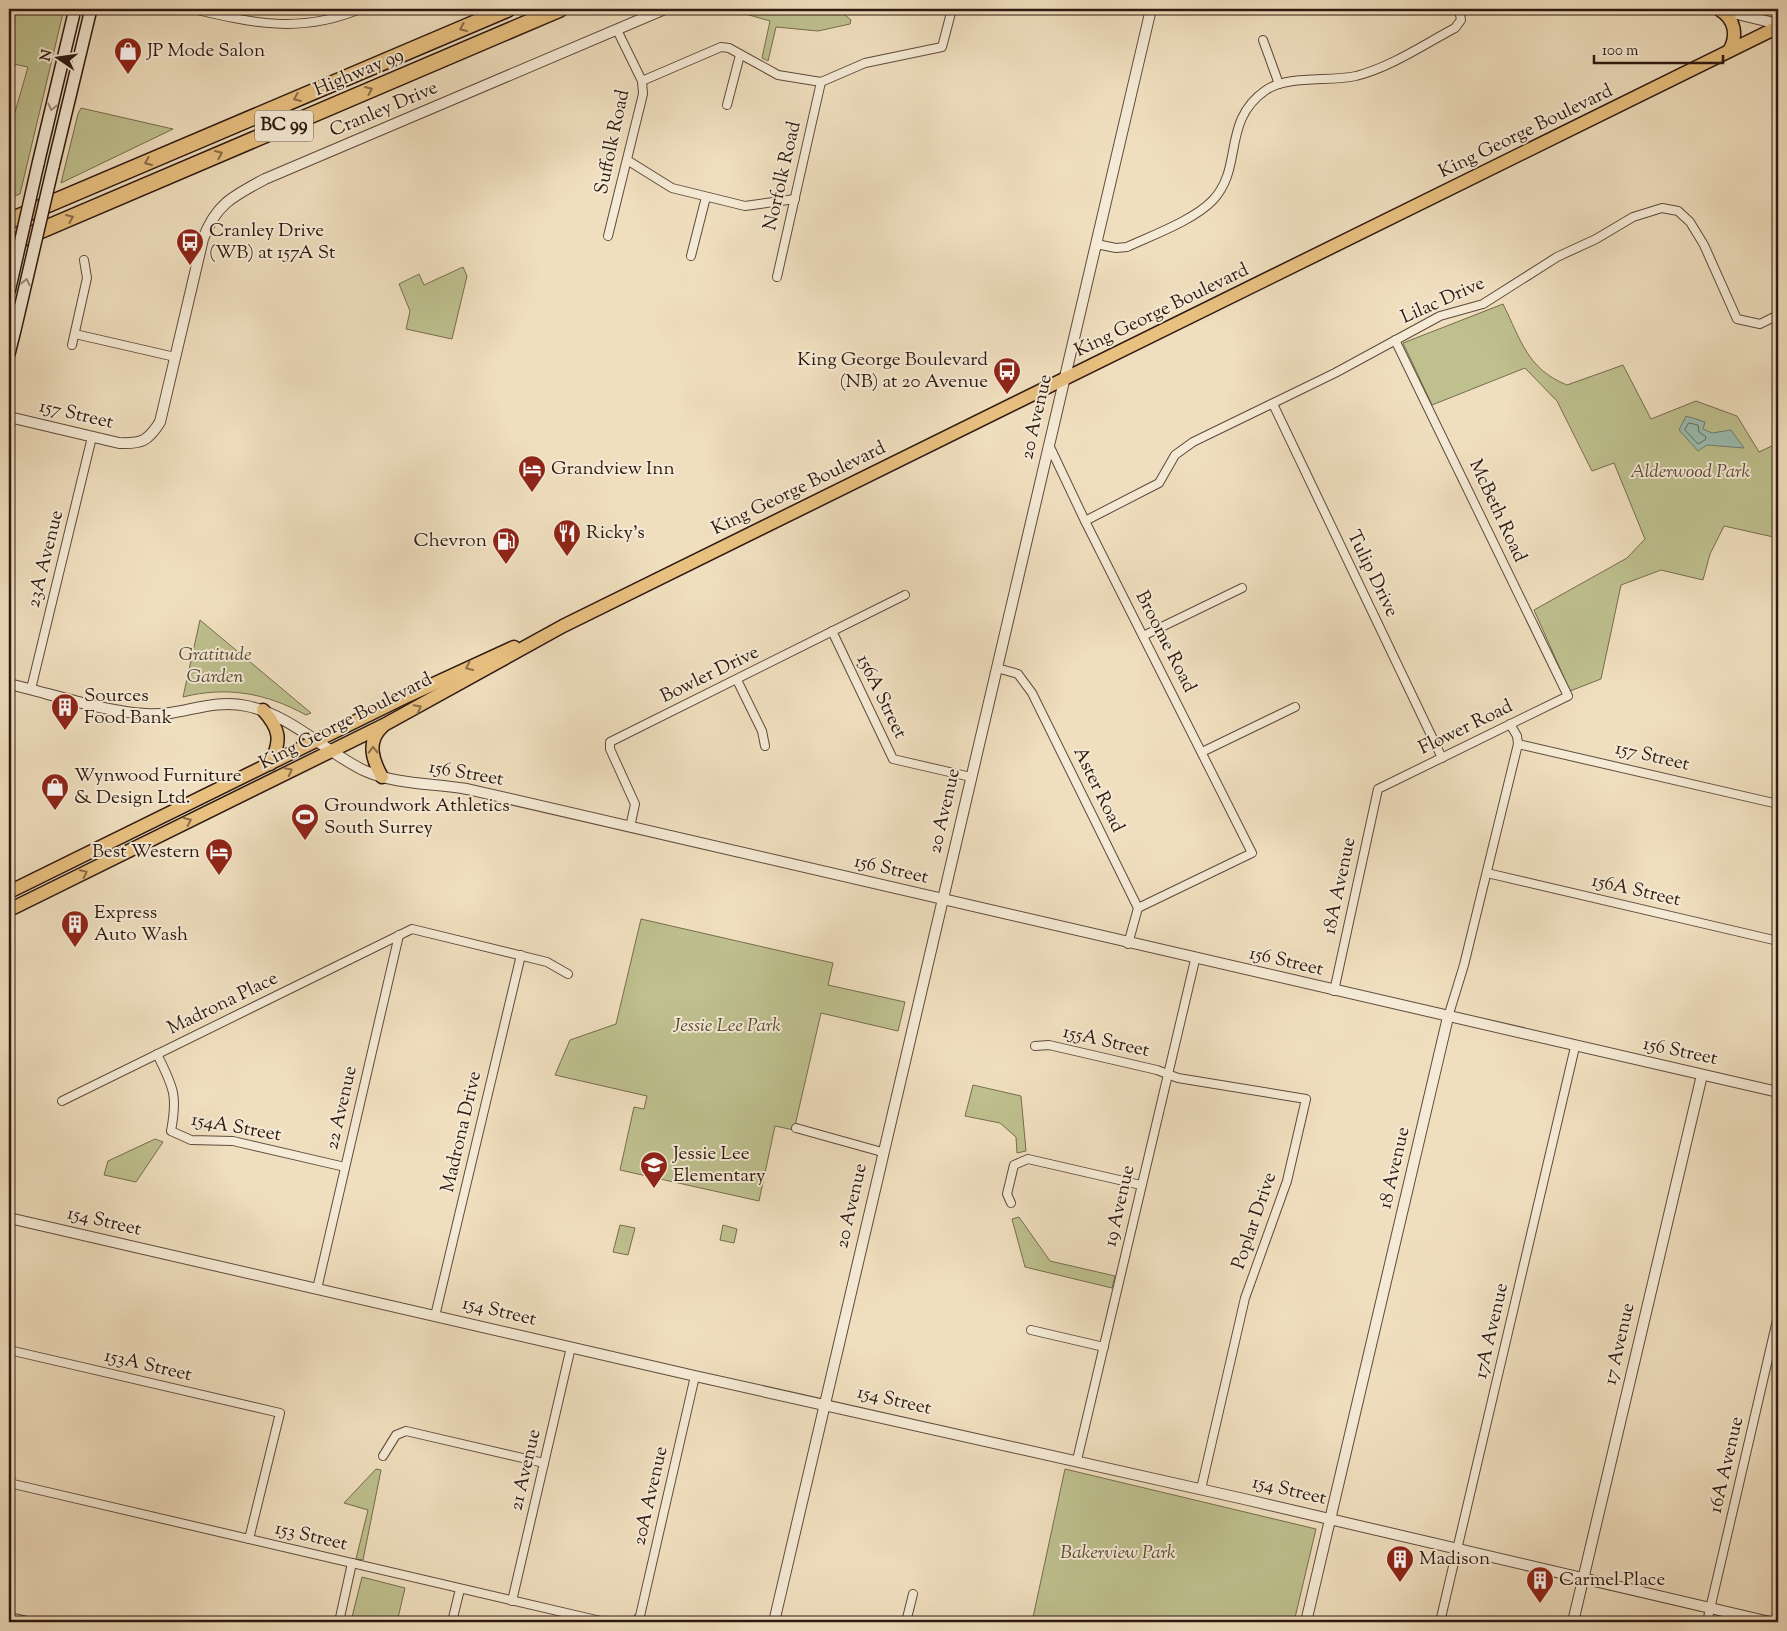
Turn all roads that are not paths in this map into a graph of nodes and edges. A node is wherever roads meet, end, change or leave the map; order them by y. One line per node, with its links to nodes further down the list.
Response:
1 (75, 9): 31 (main road, one-way to 31, bridge)
2 (90, 9): 36 (main road, one-way to 2, bridge)
3 (193, 9): 4 (street)
4 (360, 9)
5 (508, 9): 24 (highway, Highway 99 / BC 99, one-way to 24)
6 (560, 9): 26 (highway, Highway 99 / BC 99, one-way to 6)
7 (665, 9): 13 (street, Cranley Drive)
8 (952, 9): 18 (street)
9 (1150, 9): 27 (street, 20 Avenue)
10 (1459, 9): 19 (street)
11 (1717, 9): 12 (street); 15 (main road)
12 (1778, 26): 15 (main road, King George Boulevard)
13 (617, 30): 17 (street, Suffolk Road); 37 (street, Cranley Drive)
14 (1263, 40): 19 (street)
15 (1729, 51): 38 (main road, King George Boulevard)
16 (740, 55): 17 (street); 18 (street); 20 (street)
17 (642, 82): 21 (street, Suffolk Road)
18 (822, 82): 23 (street, Norfolk Road)
19 (1279, 84): 27 (street)
20 (727, 105)
21 (627, 160): 22 (street); 25 (street, Suffolk Road)
22 (706, 196): 23 (street); 28 (street)
23 (795, 199): 30 (street, Norfolk Road)
24 (9, 221)
25 (608, 236)
26 (9, 244)
27 (1096, 244): 38 (street, 20 Avenue)
28 (691, 256)
29 (84, 260): 33 (street)
30 (777, 277)
31 (9, 292)
32 (1778, 315): 34 (street, Lilac Drive)
33 (75, 334): 35 (street); 37 (street)
34 (1395, 340): 39 (street, Lilac Drive); 54 (street, McBeth Road)
35 (72, 345)
36 (9, 354)
37 (175, 357): 42 (street, Cranley Drive)
38 (1064, 380): 43 (street, 20 Avenue); 47 (main road, King George Boulevard)
39 (1273, 404): 44 (street, Lilac Drive); 64 (street, Tulip Drive)
40 (9, 417): 41 (street, 157 Street)
41 (92, 437): 42 (street, 157 Street); 53 (street, 23A Avenue)
42 (136, 444)
43 (1049, 445): 44 (street, Broome Road); 50 (street, 20 Avenue)
44 (1085, 521): 49 (street, Broome Road)
45 (1242, 588): 49 (street)
46 (905, 595): 48 (street, Bowler Drive)
47 (563, 626): 58 (main road, King George Boulevard, one-way to 47); 59 (main road, King George Boulevard, one-way to 59)
48 (832, 632): 51 (street, Bowler Drive); 67 (street, 156A Street)
49 (1143, 636): 63 (street, Broome Road)
50 (997, 668): 67 (street, 20 Avenue); 78 (street, Aster Road)
51 (736, 680): 61 (street); 71 (street, Bowler Drive)
52 (9, 684): 53 (street, 156 Street)
53 (31, 689): 56 (street, 156 Street)
54 (1568, 696): 57 (street, Flower Road)
55 (1294, 707): 63 (street)
56 (263, 710): 59 (street, 156 Street); 65 (main road)
57 (1510, 724): 60 (street); 64 (street, Flower Road)
58 (384, 725): 62 (main road, King George Boulevard); 66 (main road, one-way to 58)
59 (318, 740): 62 (street, 156 Street); 65 (main road, King George Boulevard)
60 (1518, 744): 69 (street, 157 Street); 74 (street, 18 Avenue)
61 (764, 746)
62 (331, 750): 66 (street, 156 Street); 72 (main road, King George Boulevard, one-way to 62)
63 (1202, 752): 78 (street, Broome Road)
64 (1442, 758): 68 (street, Flower Road)
65 (270, 764): 70 (main road, King George Boulevard)
66 (382, 777): 71 (street, 156 Street)
67 (971, 777): 76 (street, 20 Avenue)
68 (1378, 789): 86 (street, 18A Avenue)
69 (1778, 804)
70 (172, 812): 72 (main road); 73 (main road, King George Boulevard)
71 (630, 827): 76 (street, 156 Street)
72 (128, 850): 77 (main road, King George Boulevard, one-way to 72)
73 (79, 858): 75 (main road, King George Boulevard); 77 (main road)
74 (1487, 873): 81 (street, 156A Street); 87 (street, 18 Avenue)
75 (9, 892)
76 (942, 899): 82 (street, 156 Street); 96 (street, 20 Avenue)
77 (23, 902): 79 (main road, King George Boulevard)
78 (1138, 908): 82 (street)
79 (9, 910)
80 (399, 935): 83 (street); 90 (street, Madrona Place); 97 (street, 22 Avenue)
81 (1778, 941)
82 (1128, 944): 84 (street, 156 Street)
83 (520, 955): 85 (street); 102 (street, Madrona Drive)
84 (1195, 960): 86 (street, 156 Street); 91 (street, 19 Avenue)
85 (568, 974)
86 (1334, 991): 87 (street, 156 Street)
87 (1448, 1017): 89 (street, 156 Street); 115 (street, 18 Avenue)
88 (1035, 1046): 91 (street, 155A Street)
89 (1575, 1046): 92 (street, 156 Street); 117 (street, 17A Avenue)
90 (158, 1054): 94 (street, Madrona Place); 97 (street, 154A Street)
91 (1168, 1074): 98 (street, 19 Avenue); 114 (street, Poplar Drive)
92 (1702, 1074): 93 (street, 156 Street); 119 (street, 17 Avenue)
93 (1778, 1092)
94 (62, 1101)
95 (796, 1128): 96 (street)
96 (882, 1152): 109 (street, 20 Avenue)
97 (345, 1167): 101 (street, 22 Avenue)
98 (1141, 1185): 99 (street); 106 (street, 19 Avenue)
99 (1011, 1203)
100 (9, 1218): 101 (street, 154 Street)
101 (317, 1289): 102 (street, 154 Street)
102 (435, 1316): 105 (street, 154 Street)
103 (1778, 1316): 123 (street, 16A Avenue)
104 (1031, 1330): 106 (street)
105 (571, 1347): 108 (street, 154 Street); 112 (street, 21 Avenue)
106 (1104, 1347): 111 (street, 19 Avenue)
107 (9, 1350): 116 (street, 153A Street)
108 (695, 1376): 109 (street, 154 Street); 129 (street, 20A Avenue)
109 (824, 1403): 111 (street, 154 Street); 130 (street, 20 Avenue)
110 (383, 1456): 112 (street)
111 (1077, 1460): 114 (street, 154 Street)
112 (544, 1463): 122 (street, 21 Avenue)
113 (9, 1483): 116 (street, 153 Street)
114 (1201, 1489): 115 (street, 154 Street)
115 (1330, 1519): 117 (street, 154 Street); 132 (street, 18 Avenue)
116 (249, 1539): 118 (street, 153 Street)
117 (1458, 1548): 119 (street, 154 Street); 133 (street, 17A Avenue)
118 (352, 1563): 120 (street, 153 Street); 126 (street)
119 (1584, 1578): 123 (street, 154 Street); 134 (street, 17 Avenue)
120 (460, 1589): 122 (street, 153 Street); 127 (street)
121 (913, 1594): 131 (street)
122 (512, 1601): 128 (street, 153 Street)
123 (1710, 1608): 135 (street, 16A Avenue); 136 (street, 154 Street)
124 (9, 1617): 125 (street)
125 (31, 1622)
126 (339, 1622)
127 (452, 1622)
128 (605, 1622)
129 (635, 1622)
130 (774, 1622)
131 (906, 1622)
132 (1306, 1622)
133 (1440, 1622)
134 (1573, 1622)
135 (1707, 1622)
136 (1770, 1622)

